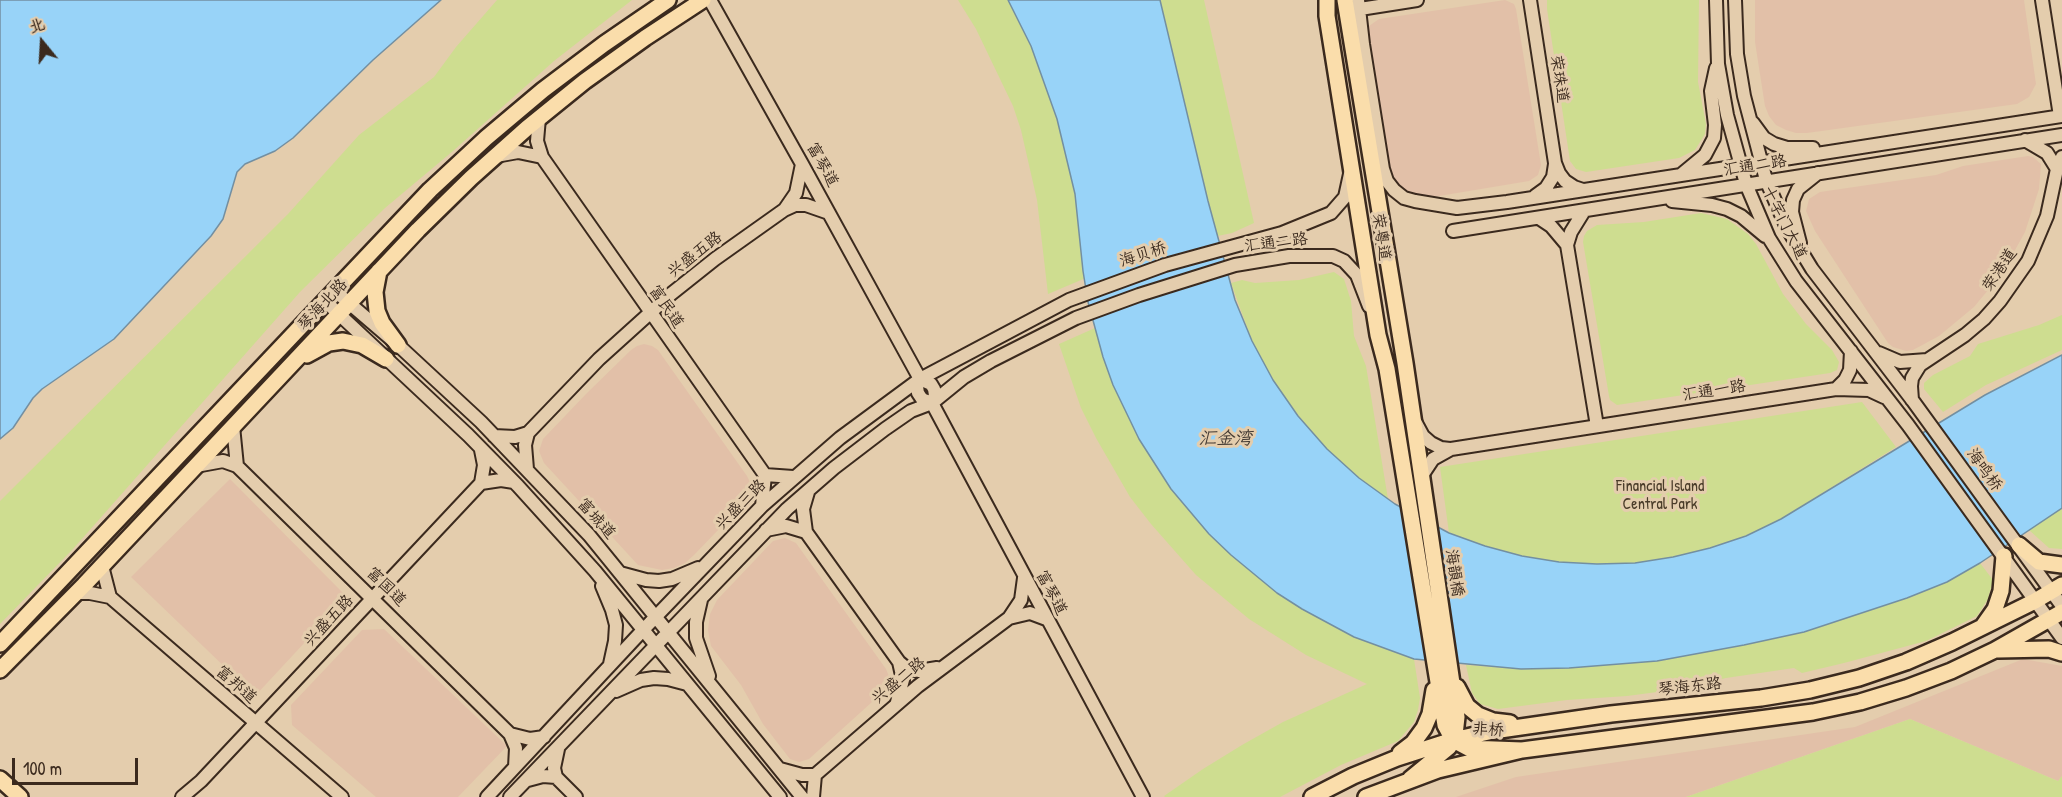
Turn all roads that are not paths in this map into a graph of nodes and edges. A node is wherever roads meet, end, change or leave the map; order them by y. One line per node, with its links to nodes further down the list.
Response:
1 (668, 0): 44 (main road, 琴海北路)
2 (703, 0): 14 (main road, 琴海北路)
3 (710, 0): 24 (street, 富琴道)
4 (1326, 0): 21 (main road, 荣粤道)
5 (1417, 0): 10 (street)
6 (1530, 0): 22 (street, 荣珠道)
7 (1716, 0): 11 (street, 十字门大道)
8 (1735, 0): 13 (street, 十字门大道)
9 (2042, 0): 12 (street)
10 (1353, 5): 33 (street, 荣粤道); 61 (main road, 荣粤道)
11 (1718, 64): 25 (street, 十字门大道); 27 (street)
12 (2061, 116): 17 (street, 汇通二路)
13 (1749, 117): 17 (street); 20 (street, 十字门大道)
14 (539, 118): 18 (main road, 琴海北路); 19 (street)
15 (2062, 135): 16 (street, 汇通二路)
16 (2025, 140): 23 (street); 26 (street, 汇通二路)
17 (1856, 148): 20 (street, 汇通二路)
18 (494, 156): 19 (street); 43 (main road, 琴海北路)
19 (542, 157): 47 (street, 富民道)
20 (1761, 162): 25 (street, 汇通二路); 28 (street, 十字门大道)
21 (1351, 163): 41 (street, 汇通二路); 48 (main road, 荣粤道)
22 (1556, 163): 30 (street); 32 (street)
23 (2060, 163): 53 (street, 荣港道)
24 (802, 164): 34 (street); 36 (street, 富琴道)
25 (1741, 165): 27 (street, 汇通二路); 29 (street, 十字门大道)
26 (1819, 172): 28 (street, 汇通二路); 42 (street)
27 (1679, 176): 30 (street, 汇通二路)
28 (1766, 180): 29 (street, 汇通二路); 42 (street, 十字门大道)
29 (1746, 184): 31 (street, 汇通二路); 39 (street, 十字门大道)
30 (1584, 190): 32 (street, 汇通二路)
31 (1656, 199): 35 (street, 汇通二路); 39 (street)
32 (1521, 200): 33 (street, 汇通二路)
33 (1457, 208)
34 (784, 210): 36 (street); 47 (street, 兴盛五路)
35 (1584, 211): 37 (street, 汇通二路); 40 (street)
36 (829, 213): 55 (street, 富琴道)
37 (1539, 218): 38 (street, 汇通二路); 40 (street)
38 (1453, 231)
39 (1770, 241): 50 (street, 十字门大道)
40 (1567, 245): 63 (street)
41 (1230, 246): 45 (street, 海贝桥)
42 (1803, 256): 51 (street, 十字门大道)
43 (379, 271): 46 (main road, 琴海北路); 49 (main road)
44 (330, 296): 46 (street, 富城道); 104 (main road, 琴海北路)
45 (1069, 300): 55 (street, 兴盛三路)
46 (344, 308): 49 (street, 富城道); 52 (street, 富城道); 54 (main road, 琴海北路)
47 (650, 313): 64 (street, 兴盛五路); 71 (street, 富民道)
48 (1378, 335): 59 (street, 汇通二路); 74 (main road, 荣粤道)
49 (399, 345): 65 (street, 富城道)
50 (1851, 351): 56 (street); 57 (street, 十字门大道)
51 (1875, 351): 53 (street); 58 (street, 十字门大道)
52 (386, 358): 54 (main road); 66 (street, 富城道)
53 (1927, 360): 58 (street)
54 (291, 364): 62 (main road, 琴海北路)
55 (920, 379): 59 (street, 富琴道); 72 (street, 兴盛三路)
56 (1836, 389): 57 (street, 汇通一路); 63 (street, 汇通一路)
57 (1888, 399): 82 (street, 十字门大道)
58 (1913, 401): 60 (street, 十字门大道)
59 (932, 403): 77 (street); 88 (street, 富琴道)
60 (1923, 414): 81 (street, 海鸣桥)
61 (1413, 418): 67 (street); 73 (main road, 荣粤道)
62 (233, 426): 68 (main road, 琴海北路); 69 (street)
63 (1597, 426): 67 (street, 汇通一路)
64 (528, 433): 65 (street); 70 (street)
65 (494, 435): 70 (street, 富城道)
66 (481, 448): 75 (street, 富城道); 76 (street)
67 (1451, 449): 73 (street)
68 (196, 466): 69 (street); 85 (main road, 琴海北路)
69 (237, 466): 92 (street, 富国道)
70 (527, 469): 87 (street, 富城道)
71 (765, 475): 72 (street); 78 (street)
72 (793, 477): 78 (street, 兴盛三路)
73 (1421, 477): 112 (main road, 海韻橋)
74 (1405, 479): 113 (main road, 海韻橋)
75 (514, 482): 76 (street); 86 (street, 富城道)
76 (481, 483): 92 (street, 兴盛五路)
77 (810, 488): 79 (street); 80 (street)
78 (762, 506): 83 (street, 兴盛三路)
79 (765, 530): 80 (street); 93 (street)
80 (806, 532): 108 (street)
81 (2019, 545): 84 (main road); 89 (street)
82 (2004, 556): 94 (street); 100 (main road)
83 (705, 565): 87 (street); 96 (street, 兴盛三路)
84 (2062, 565)
85 (102, 566): 90 (main road, 琴海北路); 91 (street)
86 (596, 571): 101 (street, 富城道); 109 (street)
87 (620, 573): 96 (street, 富城道)
88 (1024, 578): 98 (street, 兴盛二路); 99 (street, 富琴道)
89 (2057, 588): 94 (main road, 琴海东路); 95 (street)
90 (76, 592): 91 (street); 111 (main road, 琴海北路)
91 (110, 597): 118 (street, 富邦道)
92 (373, 598): 118 (street, 兴盛五路); 120 (street, 富国道)
93 (701, 599): 102 (street); 115 (street)
94 (2034, 601): 97 (street); 100 (main road, 琴海东路)
95 (2062, 606)
96 (656, 616): 101 (street, 兴盛三路); 102 (street, 富城道)
97 (2055, 616): 103 (street); 106 (main road)
98 (1009, 618): 99 (street); 110 (street, 兴盛二路)
99 (1047, 619): 137 (street, 富琴道)
100 (1983, 626): 119 (main road, 琴海东路)
101 (643, 630): 105 (street, 富城道); 109 (street, 兴盛三路)
102 (669, 632): 105 (street); 115 (street, 富城道)
103 (2062, 638)
104 (0, 644)
105 (656, 646): 114 (street, 富城道); 116 (street)
106 (1995, 650): 107 (main road); 124 (main road)
107 (2062, 653)
108 (899, 662): 110 (street); 117 (street)
109 (609, 666): 121 (street, 兴盛三路)
110 (942, 667): 117 (street, 兴盛二路)
111 (0, 670)
112 (1452, 676): 119 (main road); 122 (main road, 非桥)
113 (1436, 678): 122 (main road, 非桥); 125 (main road)
114 (687, 684): 116 (street); 136 (street, 富城道)
115 (712, 686): 128 (street, 富城道)
116 (612, 692): 123 (street)
117 (895, 705): 129 (street, 兴盛二路)
118 (255, 724): 134 (street, 兴盛五路); 141 (street, 富邦道)
119 (1525, 725): 122 (main road, 琴海东路)
120 (510, 734): 121 (street); 126 (street)
121 (544, 736): 126 (street, 兴盛三路)
122 (1453, 740): 124 (main road, 非桥); 125 (main road, 琴海东路); 132 (main road, 非桥)
123 (558, 749): 130 (street); 133 (street)
124 (1522, 750): 132 (main road)
125 (1389, 762): 127 (main road, 琴海东路)
126 (515, 767): 142 (street, 兴盛三路)
127 (1374, 768): 135 (main road); 148 (main road, 琴海东路)
128 (780, 769): 129 (street); 146 (street, 富城道)
129 (815, 775): 147 (street)
130 (556, 777): 133 (street); 144 (street)
131 (0, 779): 138 (main road)
132 (1410, 779): 135 (main road)
133 (527, 780): 143 (street)
134 (201, 781): 139 (street); 140 (street)
135 (1383, 790): 149 (main road)
136 (772, 792): 145 (street, 富城道)
137 (1140, 795)
138 (20, 797)
139 (182, 797)
140 (190, 797)
141 (342, 797)
142 (487, 797)
143 (510, 797)
144 (576, 797)
145 (780, 797)
146 (802, 797)
147 (813, 797)
148 (1312, 797)
149 (1366, 797)

